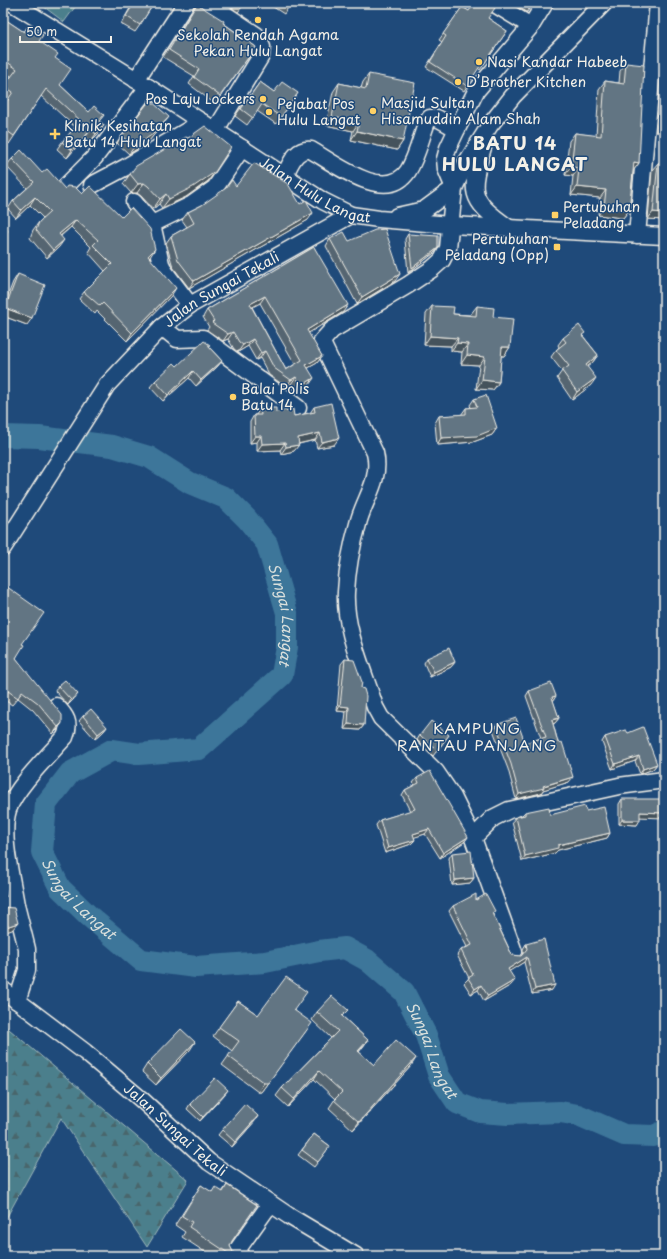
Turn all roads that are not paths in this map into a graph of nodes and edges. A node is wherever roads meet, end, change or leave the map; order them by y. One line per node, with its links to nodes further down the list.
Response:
1 (12, 3): 9 (street, Jalan Hulu Langat)
2 (186, 3): 9 (street)
3 (208, 3): 11 (street)
4 (493, 3): 8 (street)
5 (545, 3): 8 (street)
6 (604, 3): 10 (street)
7 (658, 3): 23 (street)
8 (531, 26): 12 (street)
9 (142, 83): 11 (street, Jalan Hulu Langat); 16 (street)
10 (490, 125): 17 (street); 22 (street)
11 (208, 126): 13 (street, Jalan Hulu Langat); 15 (street)
12 (457, 129): 14 (street); 17 (street)
13 (242, 148): 14 (street, Jalan Hulu Langat); 20 (street)
14 (284, 176): 19 (street, Jalan Hulu Langat)
15 (92, 185)
16 (66, 186)
17 (454, 188): 19 (street); 21 (street)
18 (134, 202): 20 (street)
19 (351, 214): 21 (street, Jalan Hulu Langat); 25 (street, Jalan Sungai Tekali)
20 (152, 224): 25 (street)
21 (450, 226): 22 (street, Jalan Hulu Langat); 31 (street)
22 (509, 228): 23 (street, Jalan Hulu Langat)
23 (638, 235): 24 (street, Jalan Hulu Langat)
24 (664, 236)
25 (190, 305): 26 (street, Jalan Sungai Tekali)
26 (162, 327): 27 (street); 28 (street, Jalan Sungai Tekali)
27 (298, 408)
28 (3, 548)
29 (56, 706): 32 (street)
30 (664, 780): 31 (street)
31 (473, 838): 33 (street)
32 (10, 905): 35 (street)
33 (514, 952)
34 (3, 990): 35 (street, Jalan Sungai Tekali)
35 (17, 1001): 36 (street, Jalan Sungai Tekali)
36 (270, 1204): 37 (street); 38 (street, Jalan Sungai Tekali)
37 (233, 1256)
38 (356, 1256)

